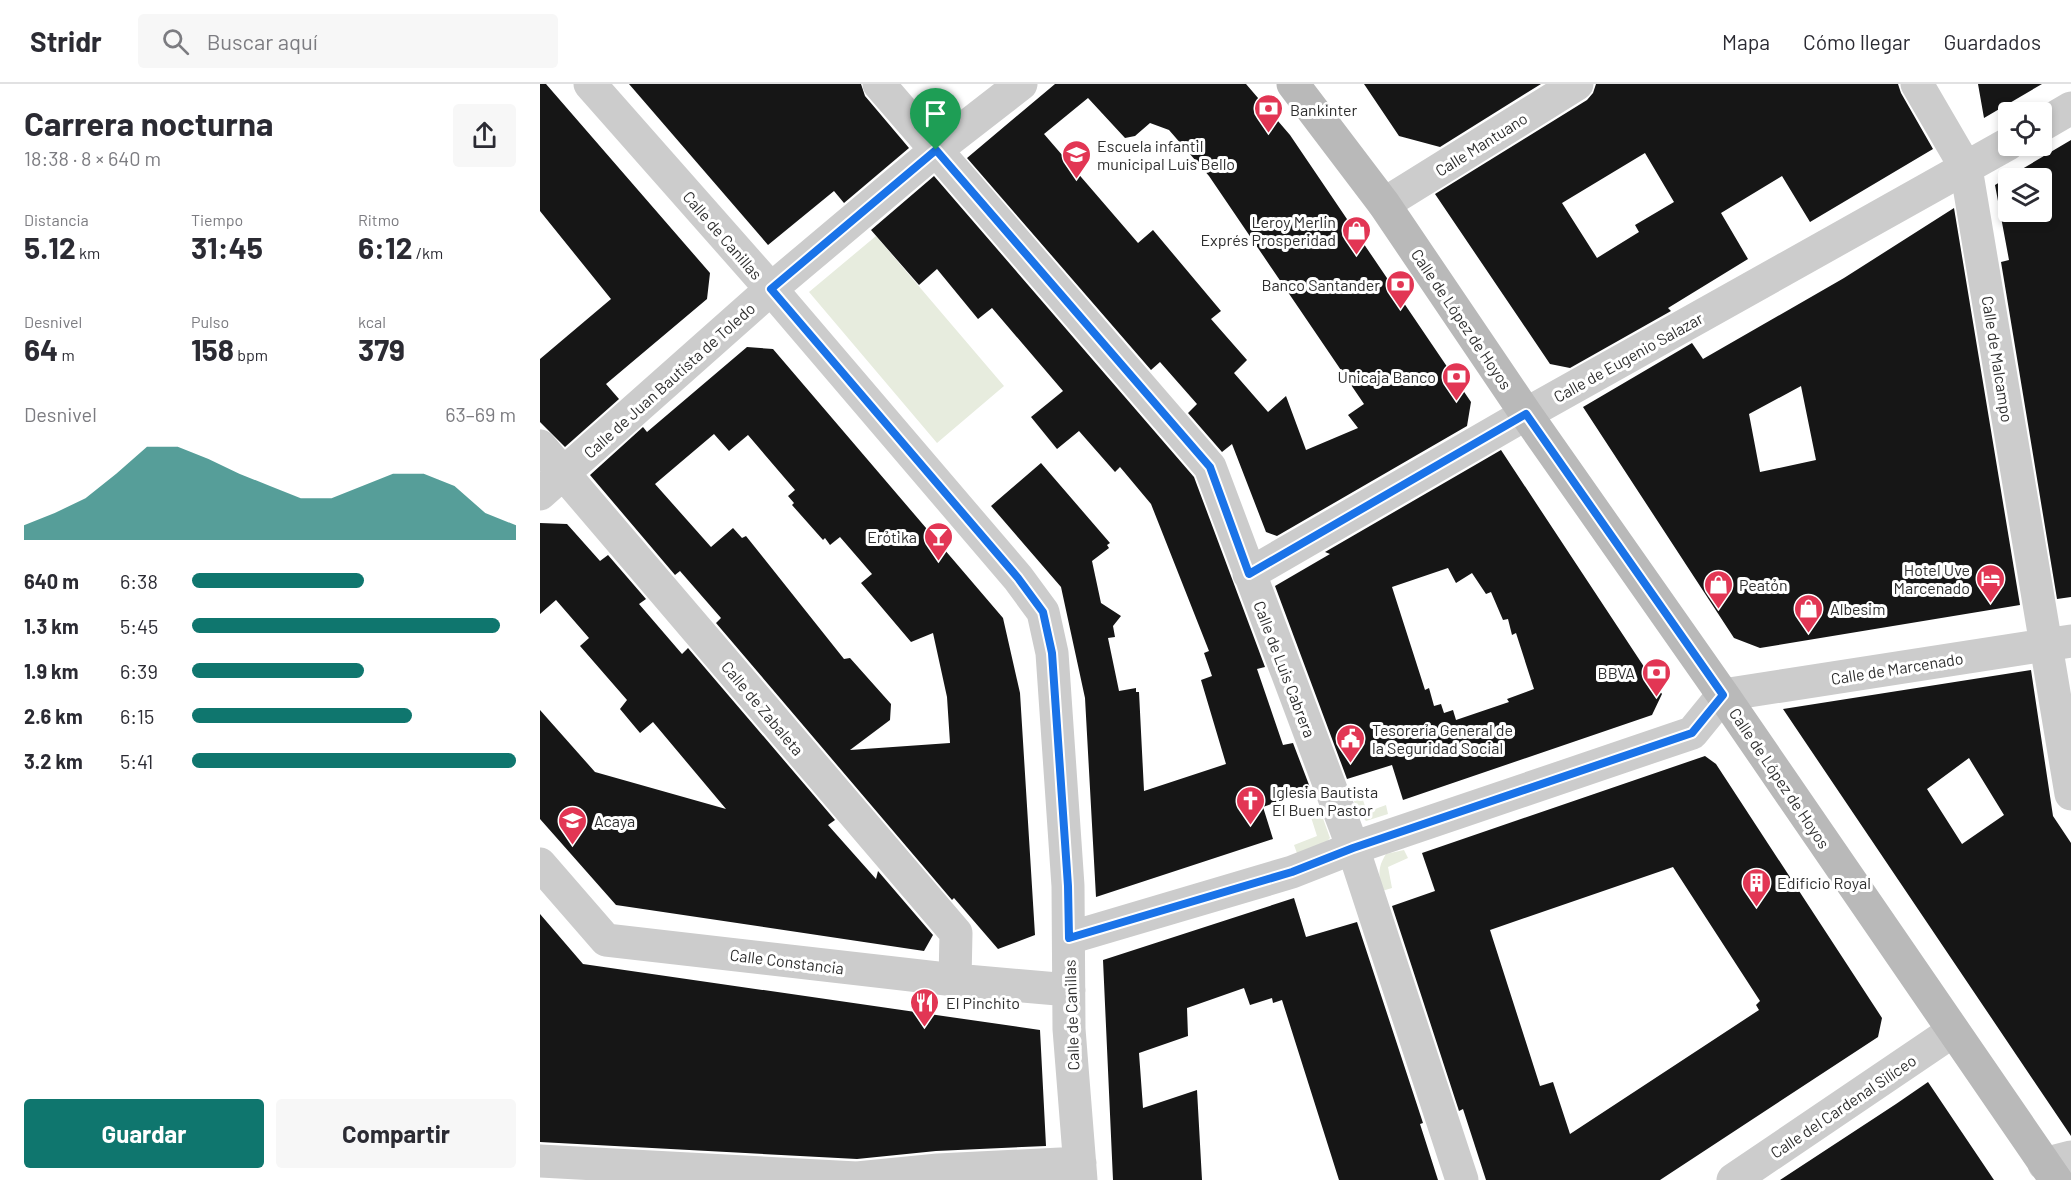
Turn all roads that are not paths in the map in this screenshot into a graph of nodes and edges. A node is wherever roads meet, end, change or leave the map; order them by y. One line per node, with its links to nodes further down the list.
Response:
1 (590, 84): 13 (street, Calle de Canillas)
2 (879, 84): 9 (street, Calle de Luis Cabrera)
3 (1021, 84): 9 (street, Calle de Juan Bautista de Toledo)
4 (1293, 84): 12 (street, Calle de López de Hoyos)
5 (1577, 84): 12 (street, Calle Mantuano)
6 (1917, 84): 11 (street, Calle de Malcampo)
7 (2071, 108): 8 (street)
8 (2052, 119)
9 (936, 150): 13 (street, Calle de Juan Bautista de Toledo); 17 (street, Calle de Luis Cabrera)
10 (1998, 150): 11 (street, Calle de Eugenio Salazar)
11 (1966, 168): 14 (street, Calle de Eugenio Salazar); 18 (street, Calle de Malcampo)
12 (1384, 204): 14 (street, Calle de López de Hoyos)
13 (771, 289): 16 (street, Calle de Juan Bautista de Toledo); 23 (street, Calle de Canillas)
14 (1526, 414): 17 (street, Calle de Eugenio Salazar); 19 (street, Calle de López de Hoyos)
15 (540, 446): 16 (street, Calle de Zabaleta)
16 (552, 484): 24 (street, Calle de Zabaleta)
17 (1249, 574): 21 (street, Calle de Luis Cabrera)
18 (2058, 643): 19 (street, Calle de Marcenado); 20 (street, Calle de Malcampo)
19 (1723, 695): 21 (street); 26 (street, Calle de López de Hoyos)
20 (2071, 794)
21 (1353, 848): 23 (street); 32 (street, Calle de Luis Cabrera)
22 (540, 864): 24 (street, Calle Constancia)
23 (1069, 938): 25 (street, Calle de Canillas)
24 (955, 980): 25 (street, Calle Constancia)
25 (1069, 990): 29 (street, Calle de Canillas)
26 (1953, 1031): 28 (street, Calle de López de Hoyos); 33 (street, Calle del Cardenal Silíceo)
27 (540, 1161): 30 (street)
28 (2057, 1167)
29 (1080, 1172): 31 (street)
30 (605, 1173): 31 (street)
31 (938, 1175)
32 (1462, 1180)
33 (1733, 1180)

